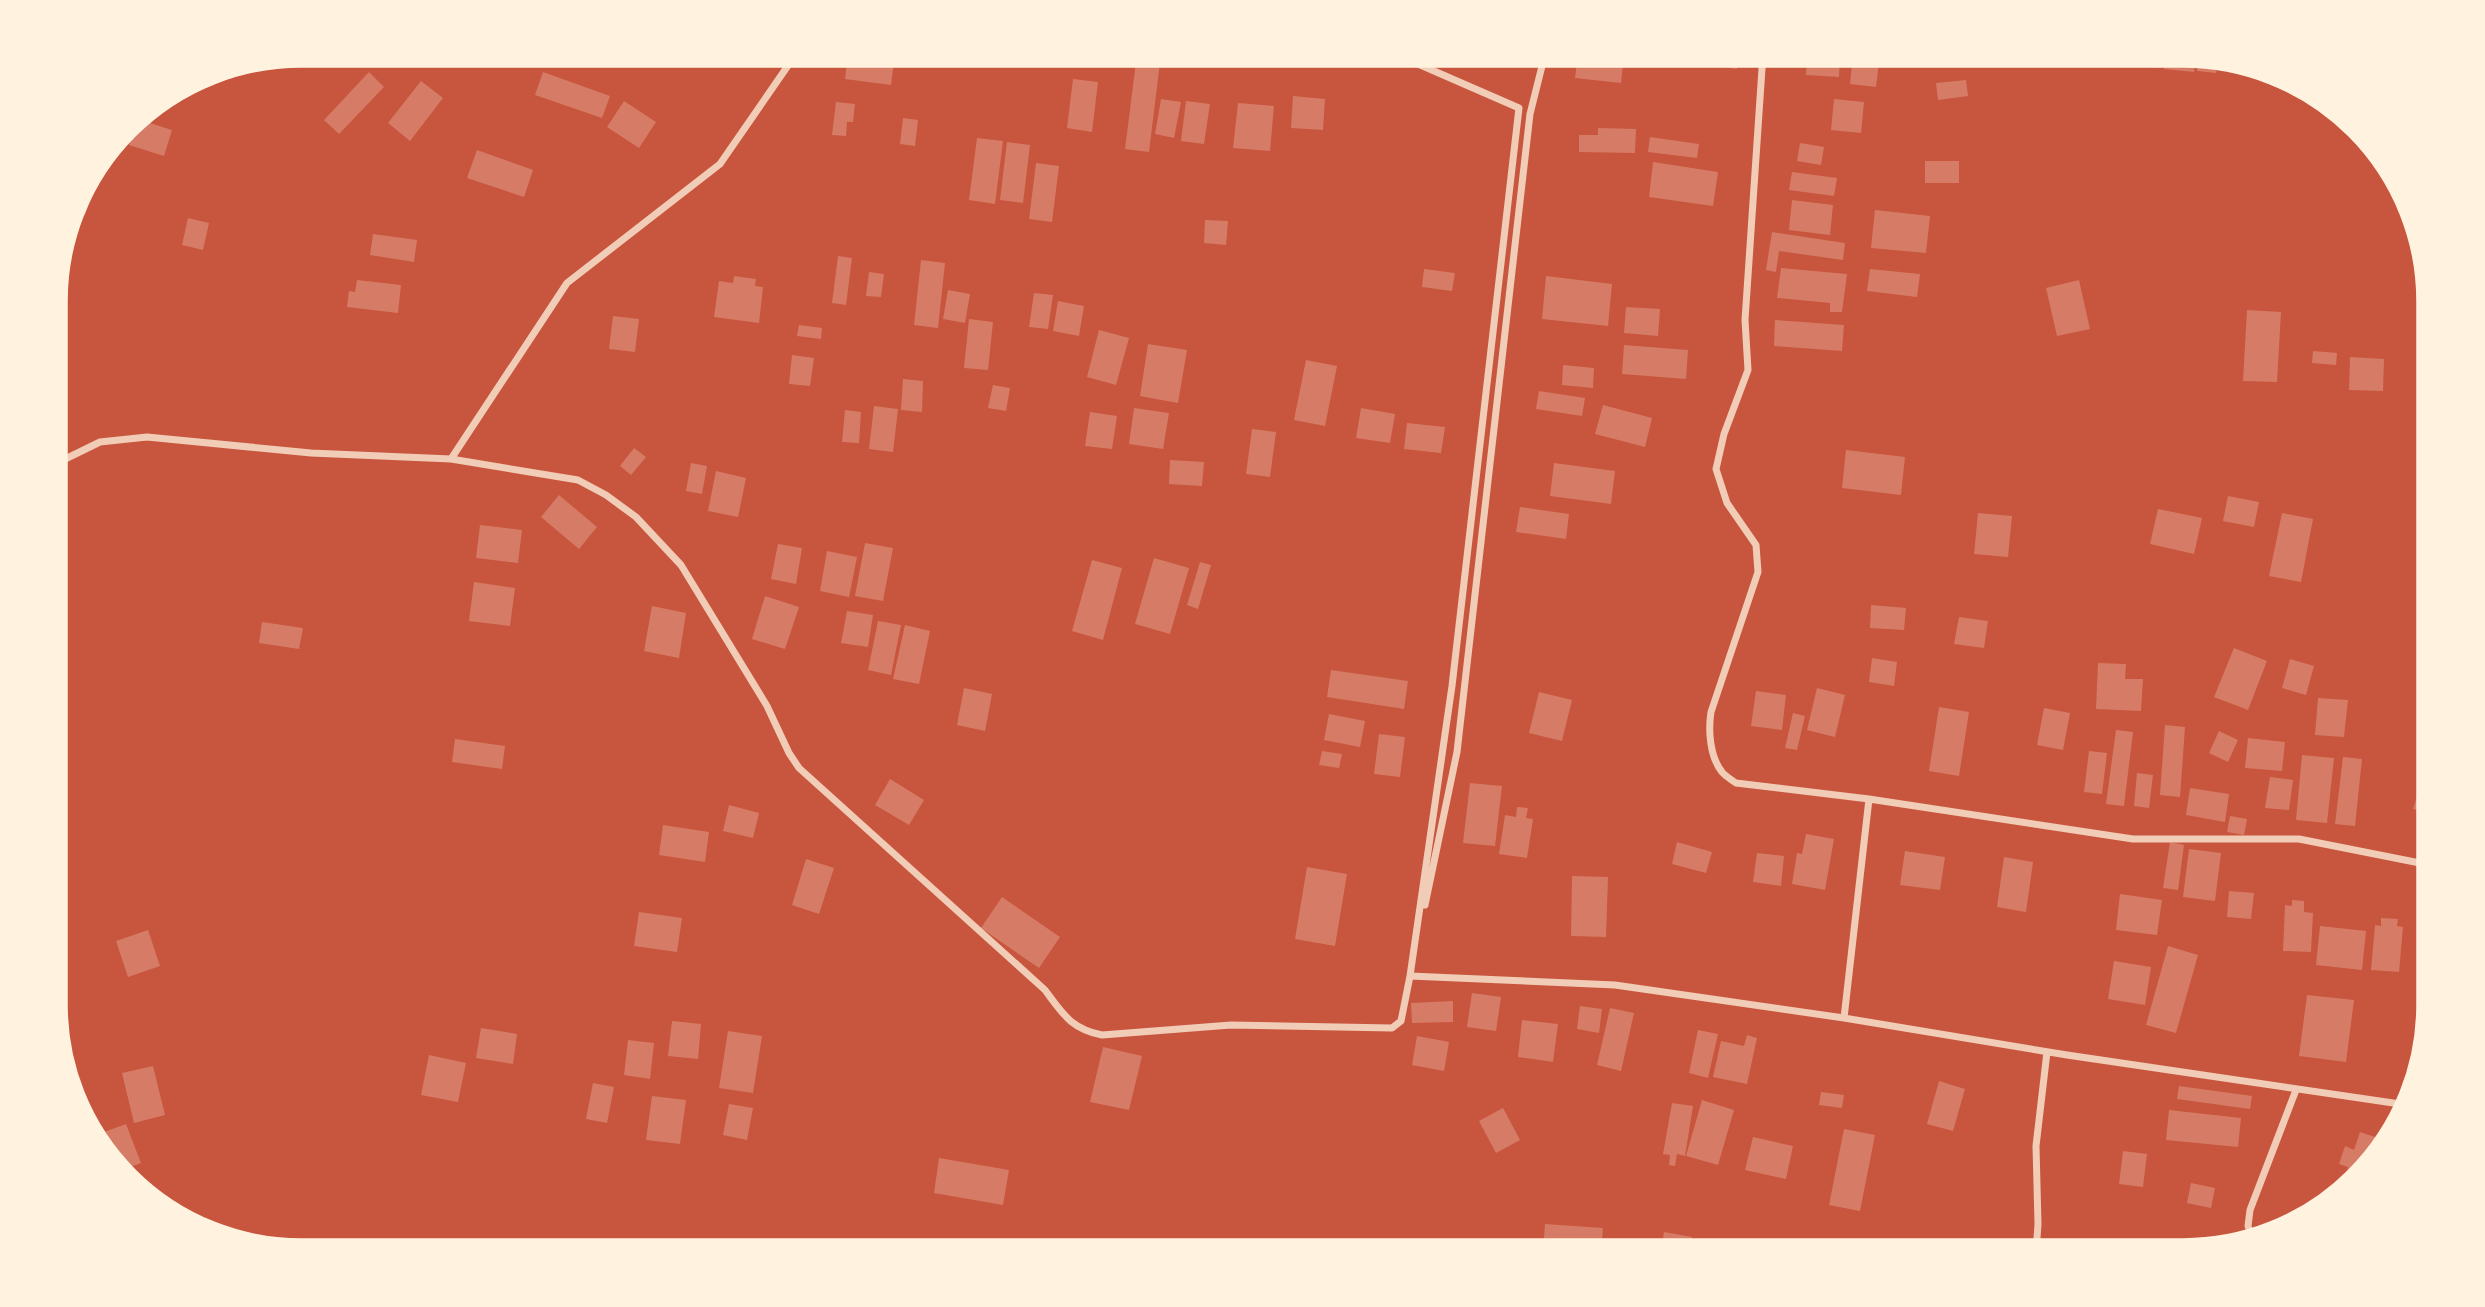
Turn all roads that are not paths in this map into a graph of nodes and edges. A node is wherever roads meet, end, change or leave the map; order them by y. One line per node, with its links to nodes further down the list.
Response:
1 (788, 66): 6 (street)
2 (1423, 66): 9 (street)
3 (1542, 66): 9 (street)
4 (1762, 66): 7 (street)
5 (67, 457): 6 (street)
6 (451, 458): 9 (street)
7 (1869, 799): 8 (street); 10 (street)
8 (2418, 863)
9 (1410, 976): 10 (street)
10 (1844, 1017): 11 (street)
11 (2047, 1052): 12 (street); 15 (street)
12 (2296, 1090): 13 (street); 14 (street)
13 (2397, 1104)
14 (2250, 1231)
15 (2037, 1240)

